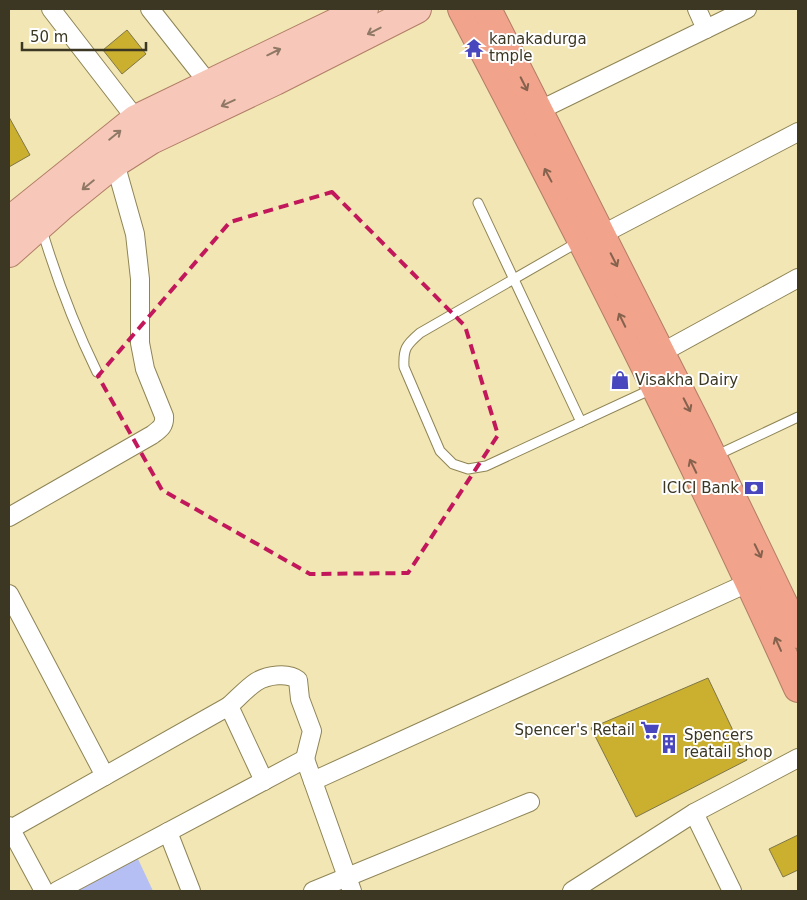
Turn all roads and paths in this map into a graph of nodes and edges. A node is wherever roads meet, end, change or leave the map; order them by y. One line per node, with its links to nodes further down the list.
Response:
1 (50, 9): 12 (street)
2 (150, 9): 10 (street)
3 (417, 9): 14 (main road, one-way to 14)
4 (462, 9): 18 (highway, one-way to 4)
5 (487, 9): 11 (highway, one-way to 11)
6 (697, 9): 9 (street)
7 (747, 9): 9 (street)
8 (351, 11): 10 (main road, one-way to 8)
9 (706, 29): 11 (street)
10 (209, 84): 12 (main road)
11 (538, 110): 18 (highway)
12 (136, 118): 16 (main road, one-way to 12)
13 (798, 132): 18 (street)
14 (115, 163): 17 (main road, one-way to 17); 28 (street)
15 (478, 203): 21 (lane)
16 (11, 214)
17 (40, 224): 19 (main road); 23 (lane)
18 (592, 237): 21 (lane); 22 (highway, one-way to 22); 24 (highway, one-way to 18)
19 (9, 253)
20 (798, 278): 22 (street)
21 (514, 279): 26 (lane); 26 (lane)
22 (661, 353): 27 (highway, one-way to 27)
23 (97, 372)
24 (655, 388): 26 (lane); 29 (highway, one-way to 24)
25 (798, 417): 27 (lane)
26 (581, 422)
27 (713, 457): 31 (highway, one-way to 31)
28 (9, 517)
29 (750, 582): 32 (highway, one-way to 29); 38 (street)
30 (9, 594): 36 (street)
31 (798, 634)
32 (798, 688)
33 (229, 706): 35 (street); 36 (street); 37 (street)
34 (798, 758): 40 (street)
35 (305, 759): 37 (street); 38 (street)
36 (105, 776): 41 (street)
37 (264, 781): 42 (street)
38 (313, 781): 43 (street)
39 (530, 802): 43 (street)
40 (694, 813): 48 (street); 49 (street)
41 (9, 828): 44 (street)
42 (168, 832): 45 (street); 46 (street)
43 (349, 884): 47 (street)
44 (44, 891)
45 (57, 891)
46 (192, 891)
47 (313, 891)
48 (572, 891)
49 (732, 891)

